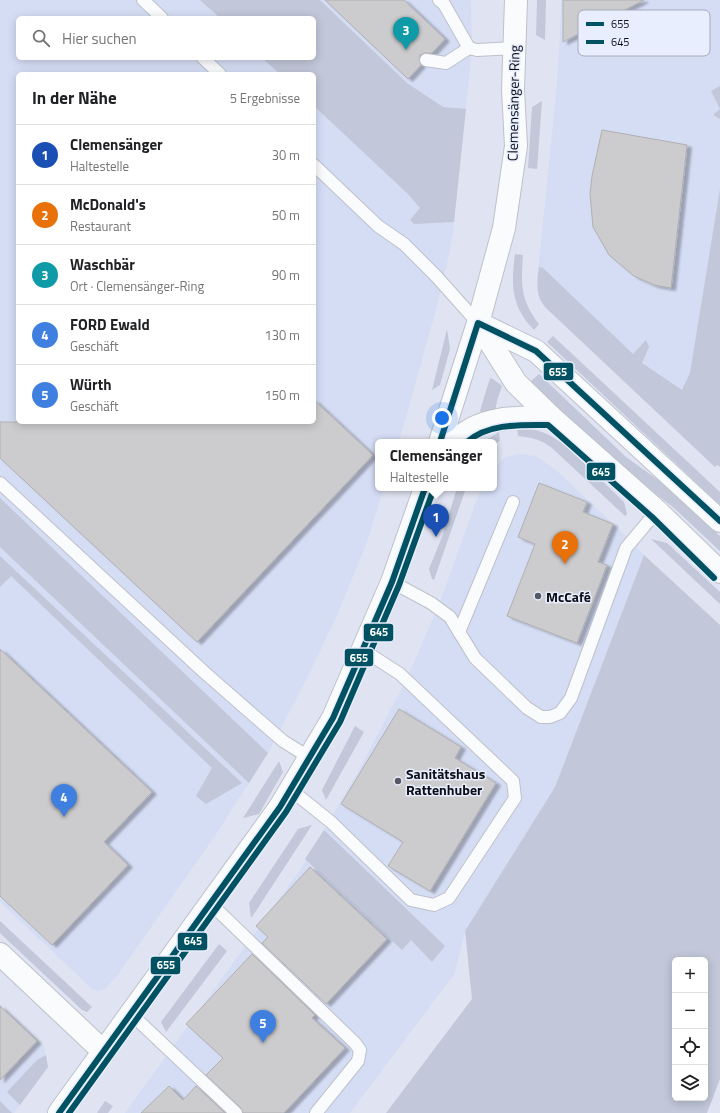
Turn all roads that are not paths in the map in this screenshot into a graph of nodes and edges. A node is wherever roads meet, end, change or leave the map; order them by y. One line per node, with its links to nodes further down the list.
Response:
1 (143, 0): 4 (lane)
2 (439, 0): 5 (lane)
3 (516, 0): 6 (street, Clemensänger-Ring)
4 (160, 16)
5 (469, 48): 6 (lane); 8 (lane)
6 (514, 48): 11 (street, Clemensänger-Ring)
7 (205, 60): 9 (lane)
8 (426, 60)
9 (218, 72)
10 (316, 167): 11 (lane)
11 (478, 323): 12 (street); 13 (street, Clemensänger-Ring); 19 (street)
12 (551, 417): 14 (street); 18 (street)
13 (441, 439)
14 (459, 439)
15 (0, 483): 24 (lane)
16 (424, 491): 21 (street)
17 (513, 502): 22 (lane)
18 (657, 511): 20 (street); 22 (lane)
19 (720, 521)
20 (720, 572)
21 (392, 582): 22 (lane); 23 (street)
22 (459, 632)
23 (362, 650): 24 (street); 25 (lane)
24 (310, 758): 25 (street)
25 (291, 790): 26 (street)
26 (211, 904): 28 (street); 32 (lane)
27 (0, 954): 29 (street)
28 (132, 1014): 29 (street); 31 (lane)
29 (104, 1052): 30 (street)
30 (59, 1113)
31 (236, 1113)
32 (316, 1113)

